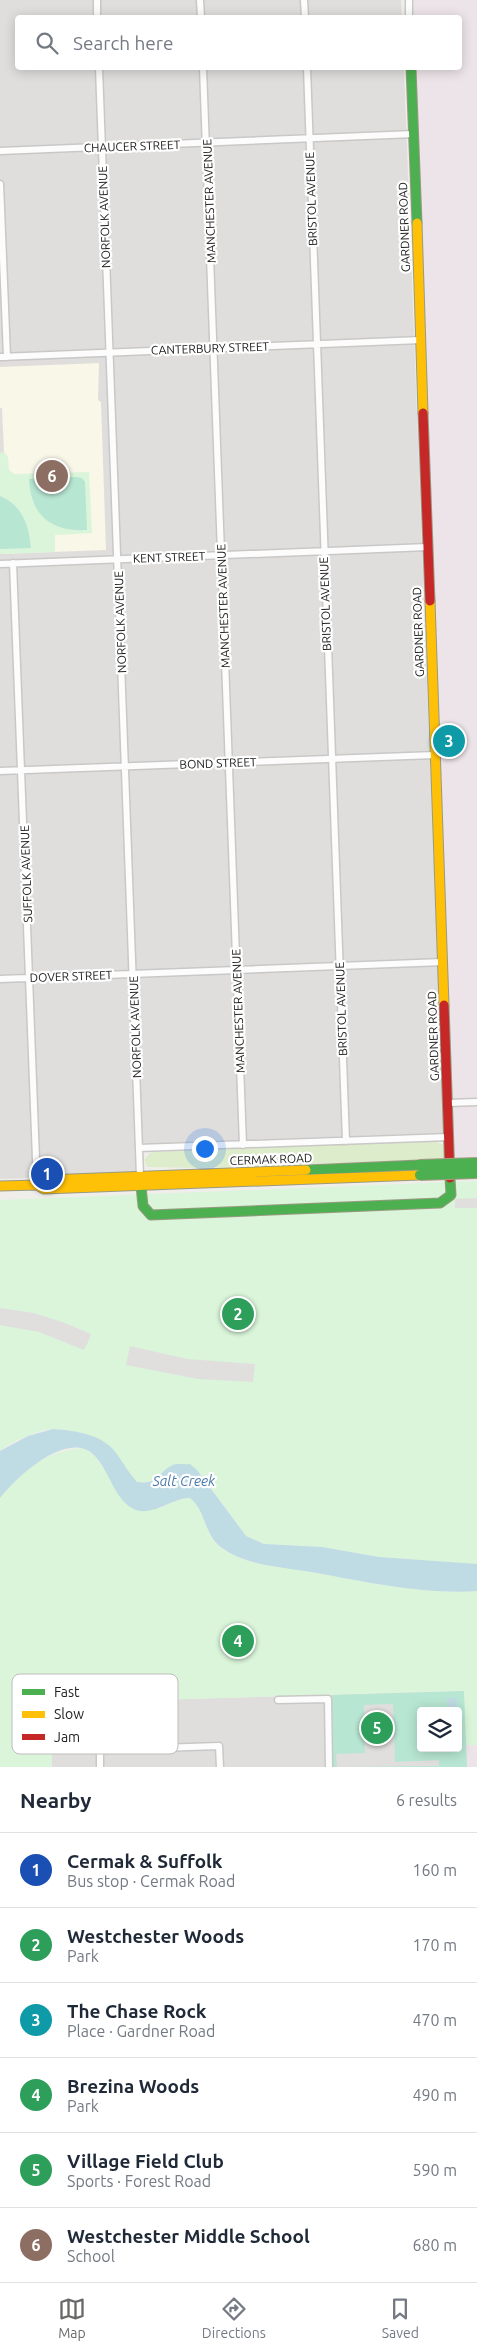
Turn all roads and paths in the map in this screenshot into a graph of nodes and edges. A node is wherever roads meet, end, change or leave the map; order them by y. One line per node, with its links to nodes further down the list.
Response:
1 (97, 0): 5 (street)
2 (200, 0): 6 (street)
3 (304, 0): 7 (street)
4 (409, 0): 8 (street)
5 (97, 15)
6 (201, 15)
7 (305, 15)
8 (410, 15)
9 (99, 70): 16 (street, NORFOLK AVENUE)
10 (203, 70): 15 (street, MANCHESTER AVENUE)
11 (306, 70): 14 (street, BRISTOL AVENUE)
12 (411, 70): 13 (street, GARDNER ROAD)
13 (414, 134): 14 (street, CHAUCER STREET); 19 (street, GARDNER ROAD)
14 (309, 138): 15 (street, CHAUCER STREET); 20 (street, BRISTOL AVENUE)
15 (207, 143): 16 (street, CHAUCER STREET); 21 (street, MANCHESTER AVENUE)
16 (102, 147): 17 (street, CHAUCER STREET); 22 (street, NORFOLK AVENUE)
17 (0, 150)
18 (0, 184): 23 (street)
19 (421, 340): 20 (street, CANTERBURY STREET); 24 (street, GARDNER ROAD)
20 (316, 344): 21 (street, CANTERBURY STREET); 25 (street, BRISTOL AVENUE)
21 (214, 348): 22 (street, CANTERBURY STREET); 26 (street, MANCHESTER AVENUE)
22 (110, 352): 23 (street, CANTERBURY STREET); 27 (street, NORFOLK AVENUE)
23 (4, 357)
24 (428, 547): 25 (street, KENT STREET); 30 (street, GARDNER ROAD)
25 (323, 551): 26 (street, KENT STREET); 31 (street, BRISTOL AVENUE)
26 (222, 555): 27 (street, KENT STREET); 32 (street, MANCHESTER AVENUE)
27 (118, 559): 29 (street, KENT STREET); 33 (street, NORFOLK AVENUE)
28 (0, 564): 29 (street, KENT STREET)
29 (13, 564): 35 (street, SUFFOLK AVENUE)
30 (435, 755): 31 (street, BOND STREET); 36 (street, GARDNER ROAD)
31 (331, 759): 32 (street, BOND STREET); 37 (street, BRISTOL AVENUE)
32 (229, 763): 33 (street, BOND STREET); 38 (street, MANCHESTER AVENUE)
33 (125, 767): 35 (street, BOND STREET); 39 (street, NORFOLK AVENUE)
34 (0, 771): 35 (street, BOND STREET)
35 (22, 771): 40 (street, SUFFOLK AVENUE)
36 (443, 962): 37 (street, DOVER STREET); 43 (street, GARDNER ROAD)
37 (339, 966): 38 (street, DOVER STREET); 45 (street, BRISTOL AVENUE)
38 (236, 970): 39 (street, DOVER STREET); 46 (street, MANCHESTER AVENUE)
39 (133, 974): 40 (street, DOVER STREET); 47 (street, NORFOLK AVENUE)
40 (29, 978): 41 (street, DOVER STREET); 52 (street, SUFFOLK AVENUE)
41 (0, 979)
42 (477, 1102): 43 (street)
43 (448, 1103): 44 (street, GARDNER ROAD)
44 (449, 1137): 45 (street, CERMAK ROAD); 51 (street, GARDNER ROAD)
45 (346, 1141): 46 (street, CERMAK ROAD)
46 (243, 1145): 47 (street, CERMAK ROAD)
47 (139, 1148): 51 (street, NORFOLK AVENUE)
48 (477, 1163): 49 (street, CERMAK ROAD, bridge)
49 (419, 1170): 50 (street, CERMAK ROAD, bridge); 51 (street, CERMAK ROAD)
50 (477, 1173)
51 (140, 1181): 52 (street, CERMAK ROAD)
52 (37, 1185): 53 (street, CERMAK ROAD)
53 (0, 1186)
54 (278, 1700): 59 (street)
55 (178, 1747): 58 (street)
56 (100, 1754): 57 (street)
57 (100, 1767)
58 (220, 1767)
59 (330, 1767)

